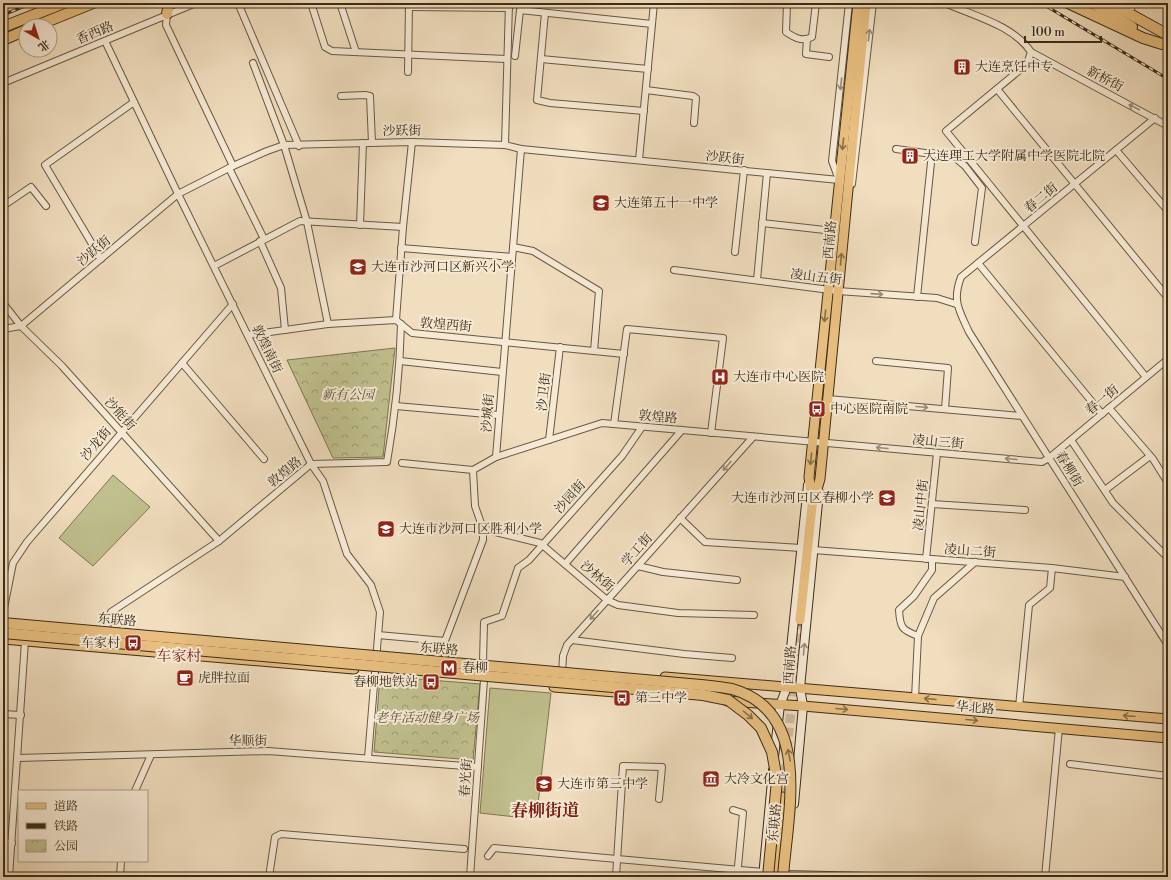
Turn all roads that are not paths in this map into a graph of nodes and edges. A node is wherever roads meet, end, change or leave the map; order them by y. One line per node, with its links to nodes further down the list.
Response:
1 (64, 3): 25 (highway)
2 (93, 3): 23 (highway)
3 (169, 3): 22 (highway)
4 (196, 3): 22 (street, 香西路)
5 (238, 3): 56 (street)
6 (311, 3): 32 (street)
7 (340, 3): 32 (street)
8 (654, 3): 24 (street)
9 (787, 3): 28 (street)
10 (816, 3): 28 (street)
11 (851, 3): 47 (main road, 西南路); 66 (street, one-way to 66)
12 (945, 3): 33 (street)
13 (1068, 3): 31 (highway)
14 (1093, 3): 31 (highway)
15 (1110, 3): 27 (highway)
16 (1119, 3): 20 (highway)
17 (870, 4): 47 (main road, 西南路); 69 (street, one-way to 17)
18 (409, 5): 19 (street); 34 (street)
19 (509, 6): 37 (street)
20 (1132, 6): 27 (highway)
21 (545, 13): 24 (street); 35 (street); 38 (street)
22 (167, 14): 30 (street, 香西路); 63 (street)
23 (56, 18)
24 (652, 24): 40 (street)
25 (3, 27)
26 (18, 33): 29 (highway)
27 (1166, 34)
28 (807, 39): 36 (street)
29 (3, 40)
30 (105, 41): 42 (street, 香西路); 46 (street, 敦煌南街)
31 (1165, 46)
32 (356, 52): 34 (street)
33 (1031, 52): 43 (street); 49 (street, 新桥街, one-way to 33)
34 (408, 55): 37 (street); 41 (street)
35 (515, 56)
36 (829, 57)
37 (506, 59): 57 (street)
38 (541, 59): 40 (street); 48 (street)
39 (253, 63): 55 (street)
40 (648, 69): 44 (street)
41 (408, 72)
42 (3, 83)
43 (997, 89): 67 (street); 77 (street)
44 (646, 90): 48 (street); 50 (street)
45 (341, 96): 54 (street)
46 (134, 102): 68 (street, 敦煌南街); 85 (street)
47 (851, 106): 66 (main road, 西南路, one-way to 66); 69 (main road, 西南路)
48 (644, 111): 62 (street)
49 (1155, 118): 51 (street, 新桥街); 60 (street, 春二街)
50 (694, 123)
51 (1168, 126)
52 (412, 142): 54 (street, 沙跃街); 57 (street, 沙跃街); 76 (street, 敦煌路)
53 (363, 143): 54 (street, 沙跃街); 56 (street, 沙跃街); 75 (street)
54 (372, 143)
55 (284, 145): 56 (street, 沙跃街); 63 (street, 沙跃街); 73 (street)
56 (299, 146)
57 (505, 146): 58 (street, 沙跃街)
58 (521, 149): 62 (street, 沙跃街); 81 (street, 沙城街)
59 (896, 149): 61 (street)
60 (1116, 150): 67 (street, 春二街); 72 (street)
61 (932, 153): 80 (street); 92 (street)
62 (638, 160): 64 (street, 沙跃街)
63 (231, 167): 68 (street, 沙跃街); 79 (street)
64 (744, 170): 65 (street, 沙跃街); 83 (street)
65 (767, 173): 66 (street, 沙跃街); 74 (street)
66 (839, 180): 78 (main road, 西南路)
67 (1075, 184): 77 (street, 春二街); 93 (street)
68 (178, 194): 85 (street, 沙跃街); 87 (street, 敦煌南街)
69 (847, 199): 91 (main road, 西南路, one-way to 69)
70 (3, 206): 71 (street)
71 (46, 206)
72 (1168, 211)
73 (307, 222): 75 (street); 79 (street); 98 (street)
74 (762, 223): 78 (street); 89 (street)
75 (360, 225): 76 (street)
76 (403, 227): 82 (street, 敦煌路)
77 (1023, 227): 86 (street, 春二街); 112 (street)
78 (834, 231): 90 (main road, 西南路)
79 (262, 240): 87 (street); 101 (street)
80 (975, 242)
81 (512, 247): 84 (street, 沙城街); 105 (street)
82 (401, 248): 84 (street); 97 (street, 敦煌路)
83 (735, 252)
84 (512, 257): 103 (street, 沙城街)
85 (101, 259): 99 (street, 沙跃街)
86 (978, 264): 96 (street, 春二街); 117 (street)
87 (214, 266): 95 (street, 敦煌南街)
88 (674, 270): 89 (street, 凌山五街)
89 (757, 280): 90 (street, 凌山五街)
90 (828, 289): 91 (street, 凌山五街); 128 (main road, 西南路, one-way to 128)
91 (838, 291): 92 (street, 凌山五街, one-way to 92); 113 (main road, 西南路)
92 (917, 297): 96 (street, 凌山五街)
93 (1168, 298)
94 (3, 303): 99 (street, 沙能街)
95 (233, 304): 102 (street, 敦煌南街); 110 (street, 沙龙街)
96 (956, 304): 119 (street, 春柳街)
97 (399, 322): 98 (street); 103 (street, 敦煌西街); 108 (street, 敦煌路)
98 (328, 324): 101 (street)
99 (21, 326): 100 (street); 123 (street, 沙能街)
100 (3, 329)
101 (285, 330): 102 (street)
102 (248, 335): 136 (street, 敦煌南街)
103 (504, 341): 104 (street, 敦煌西街); 111 (street, 沙城街)
104 (560, 347): 105 (street, 敦煌西街); 126 (street, 沙卫街)
105 (594, 351): 106 (street, 敦煌西街)
106 (624, 354): 120 (street); 124 (street)
107 (1168, 358): 112 (street, 春一街)
108 (400, 361): 111 (street); 114 (street, 敦煌路)
109 (876, 361): 116 (street)
110 (182, 363): 123 (street, 沙龙街); 134 (street)
111 (502, 372): 118 (street, 沙城街)
112 (1146, 377): 115 (street, 春一街)
113 (828, 399): 116 (street, one-way to 116); 129 (main road, 西南路)
114 (396, 406): 118 (street); 136 (street, 敦煌路)
115 (1109, 408): 117 (street, 春一街); 131 (street)
116 (945, 409): 119 (street)
117 (1102, 414): 127 (street, 春一街)
118 (498, 415): 132 (street, 沙城街)
119 (1022, 416): 133 (street, 春柳街)
120 (614, 424): 121 (street, 敦煌路); 126 (street, 敦煌路)
121 (642, 427): 122 (street, 敦煌路); 148 (street, 沙园街)
122 (682, 430): 124 (street, 敦煌路); 154 (street)
123 (121, 432): 147 (street, 沙能街); 160 (street, 沙龙街)
124 (711, 433): 125 (street, 敦煌路)
125 (753, 437): 128 (street, 敦煌路); 145 (street, 学工街, one-way to 145)
126 (549, 440): 132 (street, 敦煌路)
127 (1071, 440): 133 (street, 春一街); 141 (street)
128 (812, 442): 129 (street, 敦煌路); 138 (main road, 西南路, one-way to 138)
129 (824, 442): 130 (street, 凌山三街, one-way to 129); 139 (main road, 西南路)
130 (937, 453): 133 (street, 凌山三街, one-way to 130); 142 (street, 凌山中街)
131 (1150, 456): 140 (street); 141 (street)
132 (496, 457): 137 (street)
133 (1049, 458): 157 (street, 春柳街)
134 (264, 459)
135 (402, 463): 137 (street)
136 (311, 464): 147 (street, 敦煌路); 167 (street, 敦煌南街)
137 (473, 470): 146 (street)
138 (809, 477): 143 (main road, 西南路); 149 (main road, 西南路)
139 (820, 478): 143 (main road, 西南路); 150 (main road, 西南路)
140 (1168, 483)
141 (1105, 490): 151 (street)
142 (932, 504): 144 (street); 152 (street, 凌山中街)
143 (812, 506): 163 (main road, 西南路)
144 (1025, 510)
145 (680, 518): 149 (street); 155 (street, 学工街)
146 (483, 529): 148 (street, 沙林街); 172 (street)
147 (219, 541): 165 (street, 敦煌路)
148 (542, 545): 154 (street, 沙林街); 177 (street, 沙园街)
149 (801, 548): 182 (main road, 西南路)
150 (813, 550): 152 (street, 凌山二街); 183 (main road, 西南路, one-way to 150)
151 (1168, 558)
152 (929, 559): 153 (street, 凌山二街); 168 (street, 凌山中街)
153 (975, 562): 156 (street, 凌山二街); 168 (street)
154 (565, 564): 159 (street, 沙林街)
155 (638, 566): 158 (street); 159 (street, 学工街)
156 (1052, 568): 157 (street, 凌山二街); 187 (street)
157 (1124, 577): 173 (street, 春柳街)
158 (737, 580)
159 (607, 600): 161 (street, 沙林街); 170 (street, 学工街, one-way to 170)
160 (3, 613)
161 (754, 615)
162 (3, 618): 165 (main road, 华北路)
163 (800, 620)
164 (3, 623): 211 (highway, 东联路, one-way to 164, bridge)
165 (106, 628): 174 (main road, 华北路)
166 (3, 633): 210 (highway, 东联路, one-way to 210, bridge)
167 (378, 635): 172 (street); 174 (street, 敦煌南街)
168 (918, 636): 184 (street)
169 (3, 639): 171 (main road, 华北路)
170 (572, 640): 176 (street); 178 (street, 学工街)
171 (25, 641): 179 (main road, 华北路); 189 (street)
172 (445, 641): 175 (street)
173 (1168, 645)
174 (376, 652): 175 (main road, 华北路); 179 (street, 敦煌南街)
175 (445, 658): 177 (main road, 华北路)
176 (732, 658)
177 (483, 662): 178 (main road, 华北路)
178 (562, 668): 181 (street, 学工街); 182 (main road, 华北路)
179 (375, 671): 180 (main road, 华北路); 195 (street, 敦煌南街)
180 (484, 680): 181 (main road, 华北路); 197 (street, 春光街)
181 (559, 687): 185 (main road, 华北路)
182 (787, 687): 183 (main road, 华北路); 185 (main road, 西南路)
183 (800, 688): 184 (main road, 华北路); 186 (main road, 西南路)
184 (915, 698): 187 (main road, 华北路, one-way to 184)
185 (780, 705): 186 (main road, 华北路); 210 (main road, 西南路)
186 (804, 706): 191 (main road, 华北路, one-way to 191); 211 (main road, 西南路)
187 (1018, 707): 190 (main road, 华北路, one-way to 187)
188 (3, 714): 189 (street)
189 (21, 715): 194 (street)
190 (1168, 719)
191 (1059, 728): 192 (main road, 华北路); 219 (street)
192 (1168, 738)
193 (151, 755): 194 (street, 华顺街); 195 (street, 华顺街); 199 (street)
194 (18, 758): 204 (street)
195 (368, 758): 197 (street, 华顺街)
196 (1070, 764): 198 (street)
197 (478, 767): 215 (street, 春光街)
198 (1168, 776)
199 (135, 790)
200 (783, 797): 217 (main road)
201 (659, 799): 207 (street)
202 (733, 810): 209 (street)
203 (3, 843): 204 (street)
204 (12, 843): 212 (street)
205 (464, 849): 214 (street)
206 (488, 856): 207 (street)
207 (618, 860): 209 (street); 216 (street)
208 (121, 862): 213 (street)
209 (738, 874): 210 (street)
210 (765, 876)
211 (786, 876): 218 (street)
212 (9, 877)
213 (120, 877)
214 (269, 877)
215 (470, 877)
216 (616, 877)
217 (775, 877)
218 (912, 877)
219 (1045, 877)

